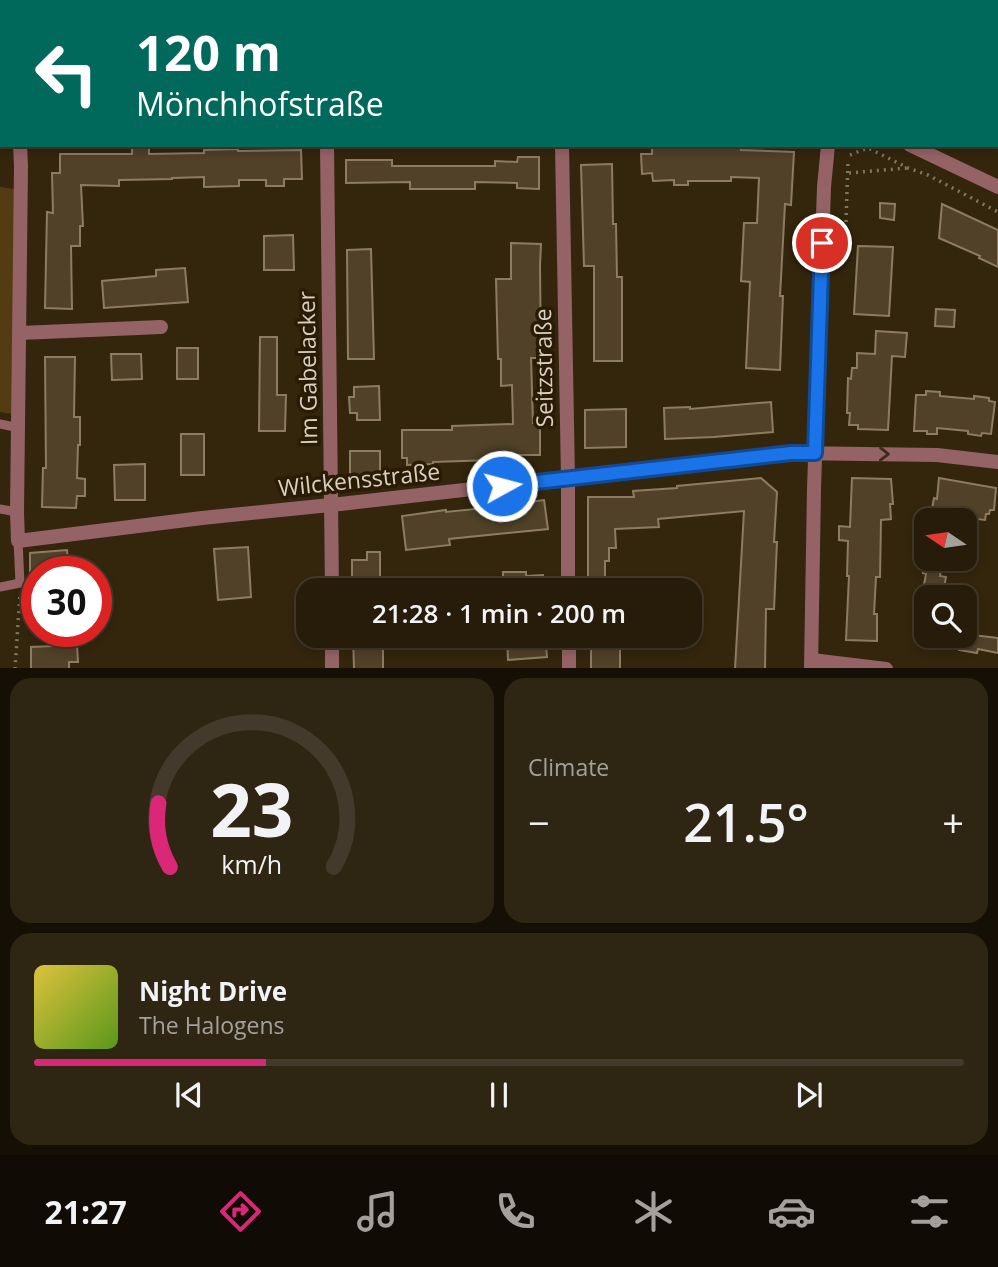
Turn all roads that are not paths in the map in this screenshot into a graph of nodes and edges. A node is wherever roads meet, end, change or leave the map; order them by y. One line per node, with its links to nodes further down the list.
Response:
1 (20, 147): 8 (street)
2 (327, 147): 14 (street, Im Gabelacker)
3 (562, 147): 13 (street, Seitzstraße)
4 (828, 147): 11 (street)
5 (915, 147): 6 (street)
6 (998, 187)
7 (161, 327): 8 (street)
8 (20, 333): 10 (street)
9 (0, 424): 10 (lane)
10 (19, 428): 16 (street)
11 (815, 453): 12 (street, Wilckensstraße, one-way to 12); 13 (street, Wilckensstraße); 23 (street)
12 (998, 462)
13 (568, 479): 14 (street, Wilckensstraße); 19 (street, Seitzstraße)
14 (332, 505): 17 (street, Wilckensstraße); 18 (street, Im Gabelacker)
15 (0, 509): 16 (lane)
16 (17, 512): 17 (street)
17 (18, 541): 20 (lane)
18 (332, 578)
19 (568, 578)
20 (0, 587)
21 (332, 648): 24 (street)
22 (569, 648): 25 (street)
23 (811, 664): 26 (street)
24 (332, 668)
25 (569, 668)
26 (886, 668)

